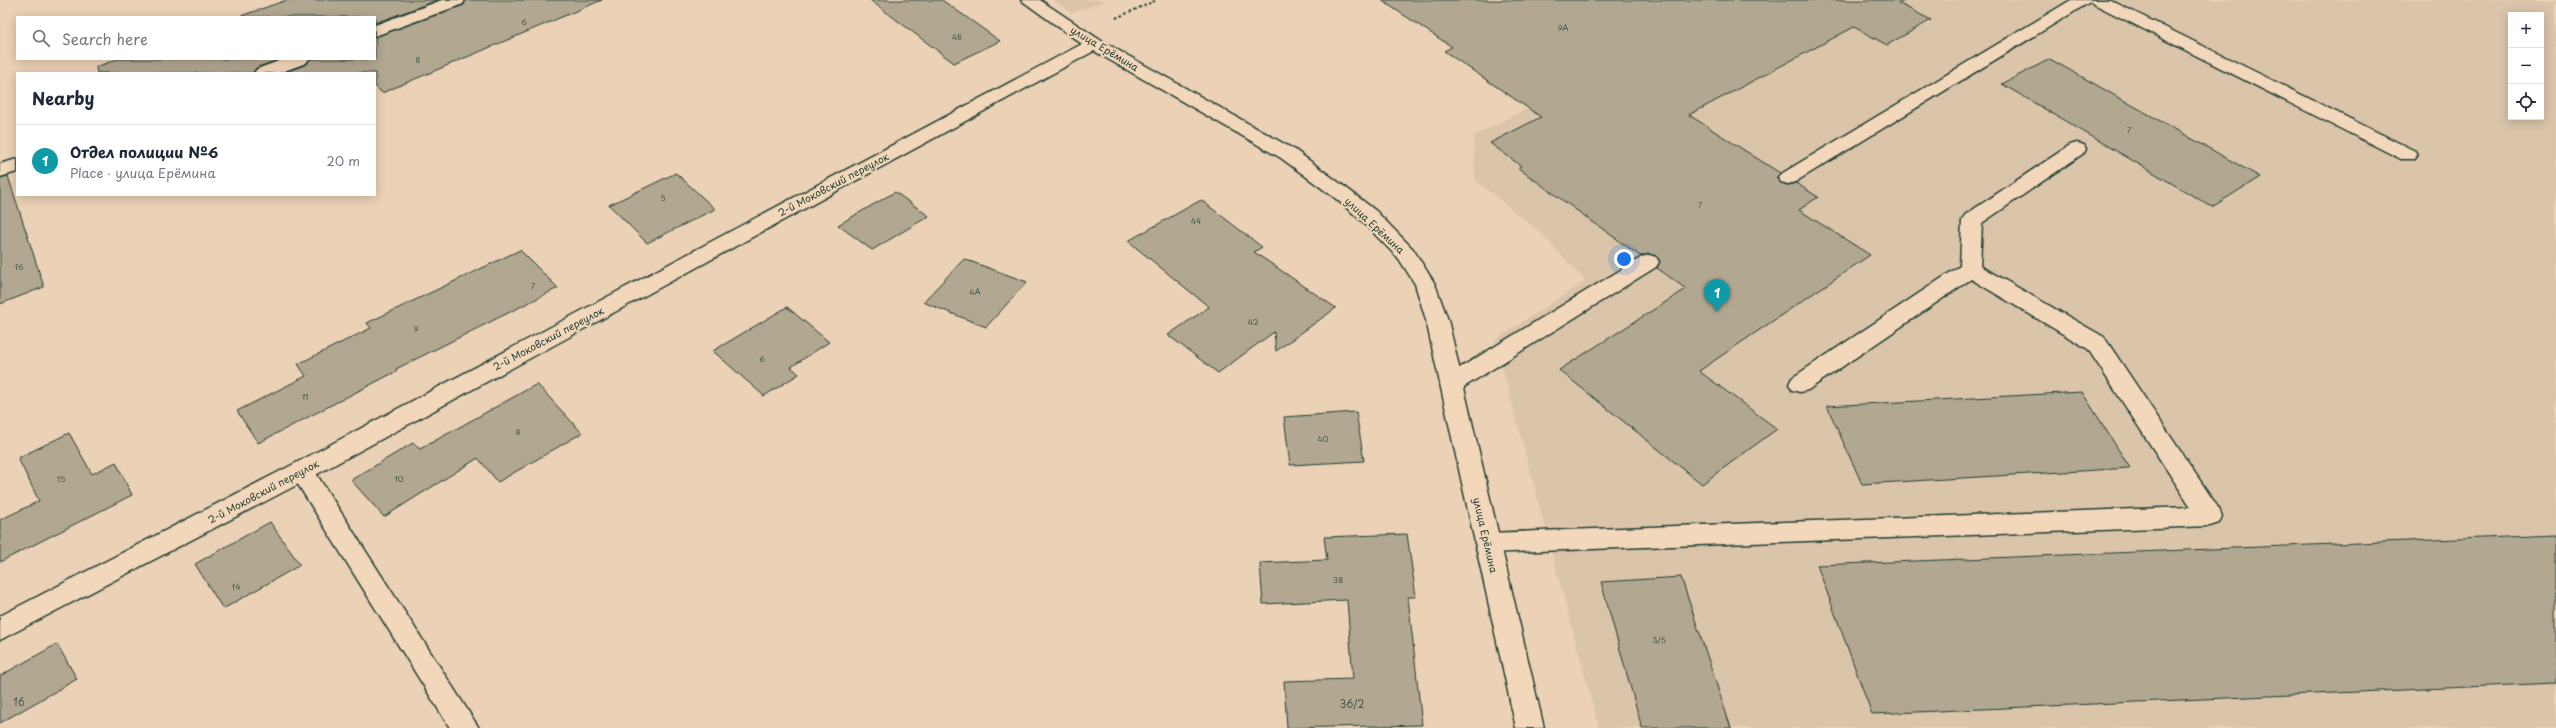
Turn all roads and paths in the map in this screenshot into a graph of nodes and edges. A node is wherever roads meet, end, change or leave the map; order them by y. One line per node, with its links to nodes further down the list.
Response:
1 (457, 0): 5 (street)
2 (1029, 0): 6 (street, улица Ерёмина)
3 (2083, 0): 13 (street)
4 (2097, 0): 10 (street)
5 (376, 31)
6 (1094, 44): 16 (street, улица Ерёмина); 18 (street, 2-й Моковский переулок)
7 (297, 60): 8 (street)
8 (266, 72)
9 (2077, 149): 15 (street)
10 (2408, 155)
11 (16, 165): 12 (street)
12 (0, 171)
13 (1788, 178)
14 (1648, 262): 16 (street)
15 (1970, 269): 17 (street); 19 (street)
16 (1451, 384): 19 (street, улица Ерёмина)
17 (1800, 384)
18 (302, 471): 20 (street, 2-й Моковский переулок); 21 (street)
19 (1488, 543): 22 (street, улица Ерёмина)
20 (0, 628)
21 (465, 728)
22 (1530, 728)

